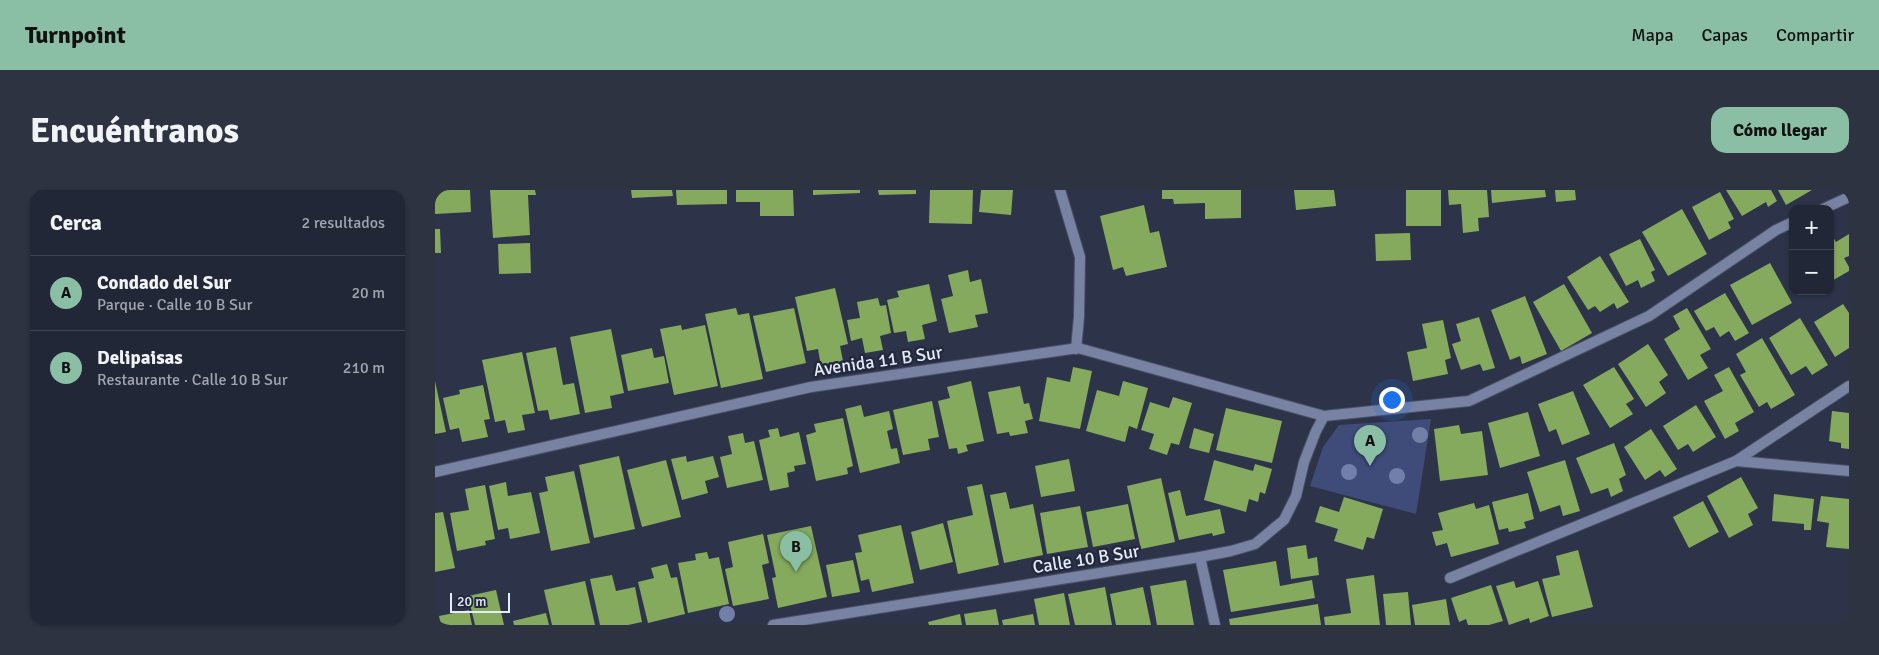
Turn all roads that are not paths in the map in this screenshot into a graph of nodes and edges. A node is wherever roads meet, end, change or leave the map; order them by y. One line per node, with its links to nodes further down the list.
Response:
1 (1060, 190): 5 (street)
2 (1849, 197): 3 (street)
3 (1832, 205)
4 (1789, 224): 7 (street)
5 (1076, 349): 7 (street, Avenida 11 B Sur); 10 (street, Avenida 11 B Sur)
6 (1849, 386): 8 (street)
7 (1324, 416): 11 (street, Calle 10 B Sur)
8 (1736, 461): 9 (street); 12 (street)
9 (1849, 471)
10 (435, 472)
11 (1200, 557): 13 (street, Calle 10 B Sur); 14 (street)
12 (1450, 578)
13 (773, 625)
14 (1215, 625)

